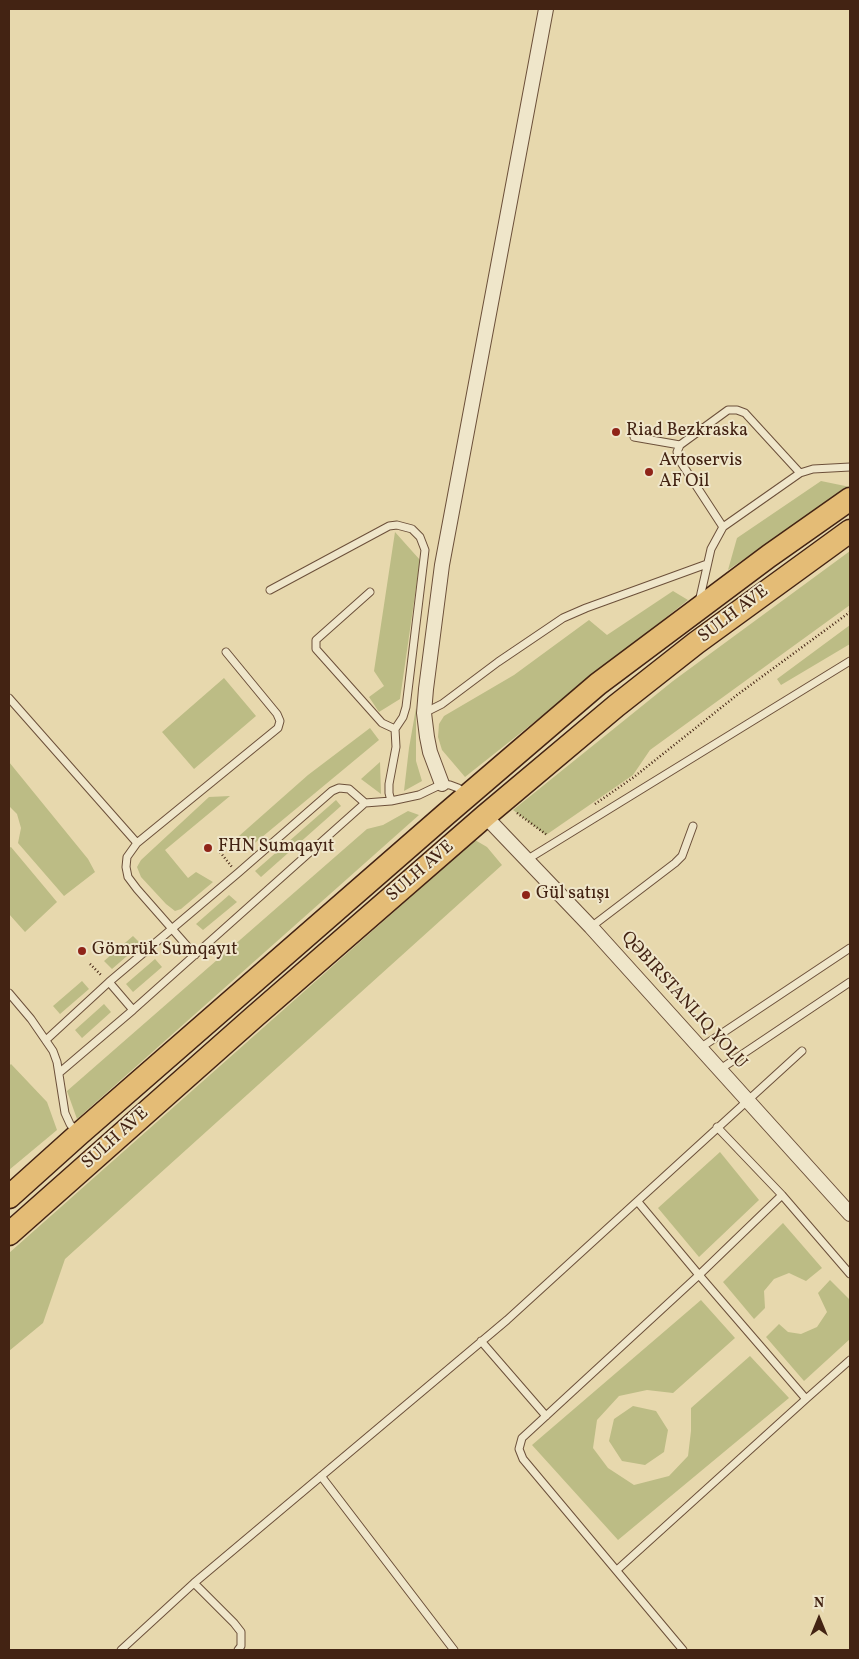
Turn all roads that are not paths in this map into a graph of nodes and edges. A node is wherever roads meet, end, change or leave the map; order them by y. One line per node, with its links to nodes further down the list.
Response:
1 (546, 9): 16 (street)
2 (634, 437): 3 (lane)
3 (680, 445): 5 (lane); 7 (lane)
4 (850, 466): 5 (lane)
5 (800, 473): 7 (lane)
6 (850, 499): 12 (highway, SULH AVE)
7 (723, 527): 9 (lane)
8 (850, 531): 22 (highway, SULH AVE)
9 (708, 564): 12 (lane); 16 (lane)
10 (270, 590): 17 (lane)
11 (370, 592): 17 (lane)
12 (698, 610): 19 (highway, SULH AVE)
13 (226, 652): 24 (lane)
14 (849, 663): 25 (lane)
15 (9, 698): 24 (lane)
16 (424, 713): 18 (street)
17 (395, 729): 20 (lane)
18 (442, 784): 19 (lane); 20 (lane)
19 (467, 796): 22 (highway); 41 (highway, SULH AVE)
20 (391, 801): 21 (lane)
21 (365, 803): 27 (lane); 29 (lane)
22 (485, 816): 25 (street); 46 (highway, SULH AVE)
23 (692, 826): 26 (lane)
24 (137, 843): 27 (lane)
25 (528, 859): 26 (street)
26 (591, 927): 35 (street)
27 (172, 930): 29 (lane); 30 (lane)
28 (850, 948): 35 (lane)
29 (194, 955): 33 (lane)
30 (109, 982): 33 (lane); 34 (lane)
31 (850, 982): 37 (lane)
32 (9, 993): 34 (lane)
33 (133, 1010): 38 (lane)
34 (46, 1040): 38 (lane)
35 (700, 1048): 37 (street)
36 (802, 1051): 39 (lane)
37 (719, 1070): 39 (street)
38 (59, 1073): 41 (lane)
39 (747, 1101): 40 (lane); 45 (street)
40 (717, 1127): 42 (lane); 44 (lane)
41 (78, 1135): 43 (highway, SULH AVE)
42 (782, 1195): 47 (lane); 48 (lane)
43 (9, 1197)
44 (638, 1202): 48 (lane); 49 (lane)
45 (850, 1214)
46 (9, 1234)
47 (850, 1274)
48 (699, 1275): 51 (lane); 52 (lane)
49 (481, 1341): 52 (lane); 53 (lane)
50 (850, 1360): 51 (lane)
51 (806, 1399): 54 (lane)
52 (546, 1416): 54 (lane)
53 (321, 1476): 55 (lane); 58 (lane)
54 (617, 1570): 59 (lane)
55 (194, 1583): 56 (lane); 57 (lane)
56 (121, 1650)
57 (238, 1650)
58 (454, 1650)
59 (683, 1650)

